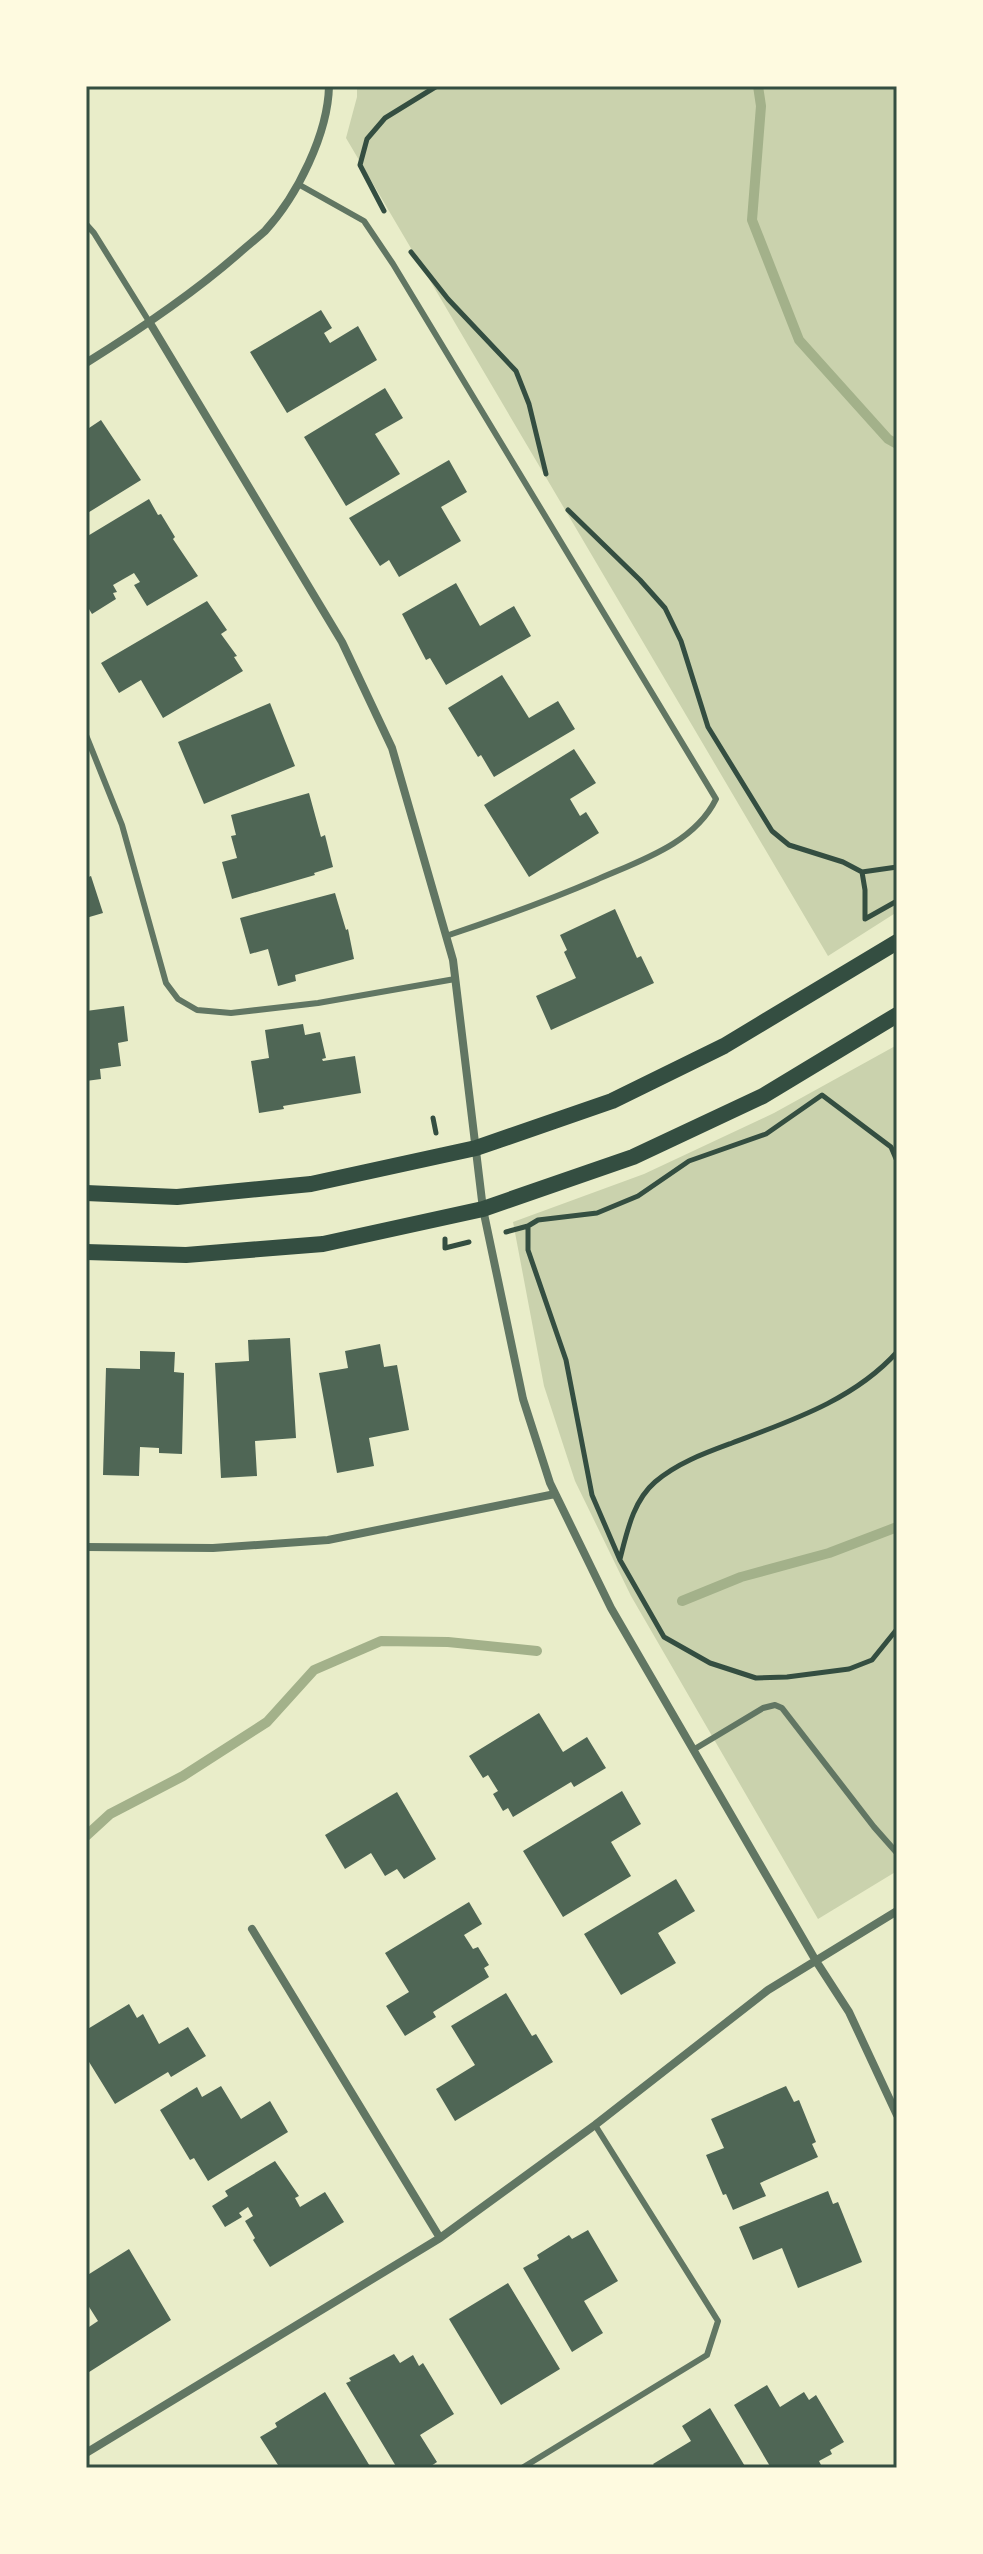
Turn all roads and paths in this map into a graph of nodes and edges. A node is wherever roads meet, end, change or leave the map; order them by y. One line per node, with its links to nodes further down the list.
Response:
1 (329, 86): 3 (street)
2 (437, 86): 4 (path)
3 (298, 184): 7 (street); 15 (lane)
4 (387, 216)
5 (86, 224): 7 (lane)
6 (411, 251): 9 (path)
7 (150, 323): 8 (street); 15 (street)
8 (86, 363)
9 (552, 484)
10 (565, 505): 13 (path)
11 (86, 735): 17 (lane)
12 (897, 867): 13 (path)
13 (862, 872): 14 (path)
14 (897, 901)
15 (446, 936): 17 (street)
16 (897, 942): 19 (main road)
17 (455, 979): 19 (street)
18 (897, 1015): 22 (main road)
19 (476, 1148): 21 (main road); 22 (street)
20 (897, 1161): 27 (path)
21 (86, 1193)
22 (483, 1209): 23 (main road); 25 (street)
23 (86, 1252)
24 (897, 1352): 27 (path)
25 (555, 1494): 26 (street); 29 (street)
26 (86, 1547)
27 (620, 1560): 28 (path)
28 (897, 1629)
29 (693, 1750): 30 (lane); 33 (street)
30 (897, 1853)
31 (897, 1911): 33 (street)
32 (252, 1929): 36 (street)
33 (816, 1961): 34 (street); 35 (street)
34 (897, 2115)
35 (595, 2125): 36 (street); 38 (lane)
36 (440, 2238): 37 (street)
37 (86, 2453)
38 (522, 2468)

